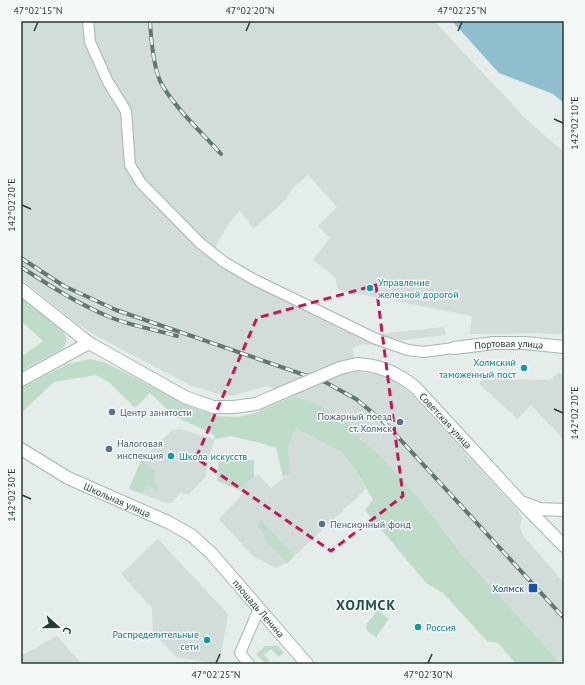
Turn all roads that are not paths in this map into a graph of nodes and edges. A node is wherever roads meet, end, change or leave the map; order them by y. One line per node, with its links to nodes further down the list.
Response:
1 (88, 21): 5 (street)
2 (21, 289): 3 (main road)
3 (89, 343): 6 (main road); 8 (main road, Советская улица, bridge)
4 (564, 347): 5 (main road, Портовая улица)
5 (454, 348)
6 (21, 380)
7 (21, 449): 12 (main road, Школьная улица)
8 (520, 501): 9 (main road, Советская улица); 10 (main road, Советская улица)
9 (562, 510): 10 (main road, Советская улица)
10 (549, 531): 11 (main road, Советская улица)
11 (564, 546)
12 (211, 553): 13 (main road, площадь Ленина)
13 (259, 609): 14 (street); 15 (main road, площадь Ленина)
14 (249, 664)
15 (307, 664)

